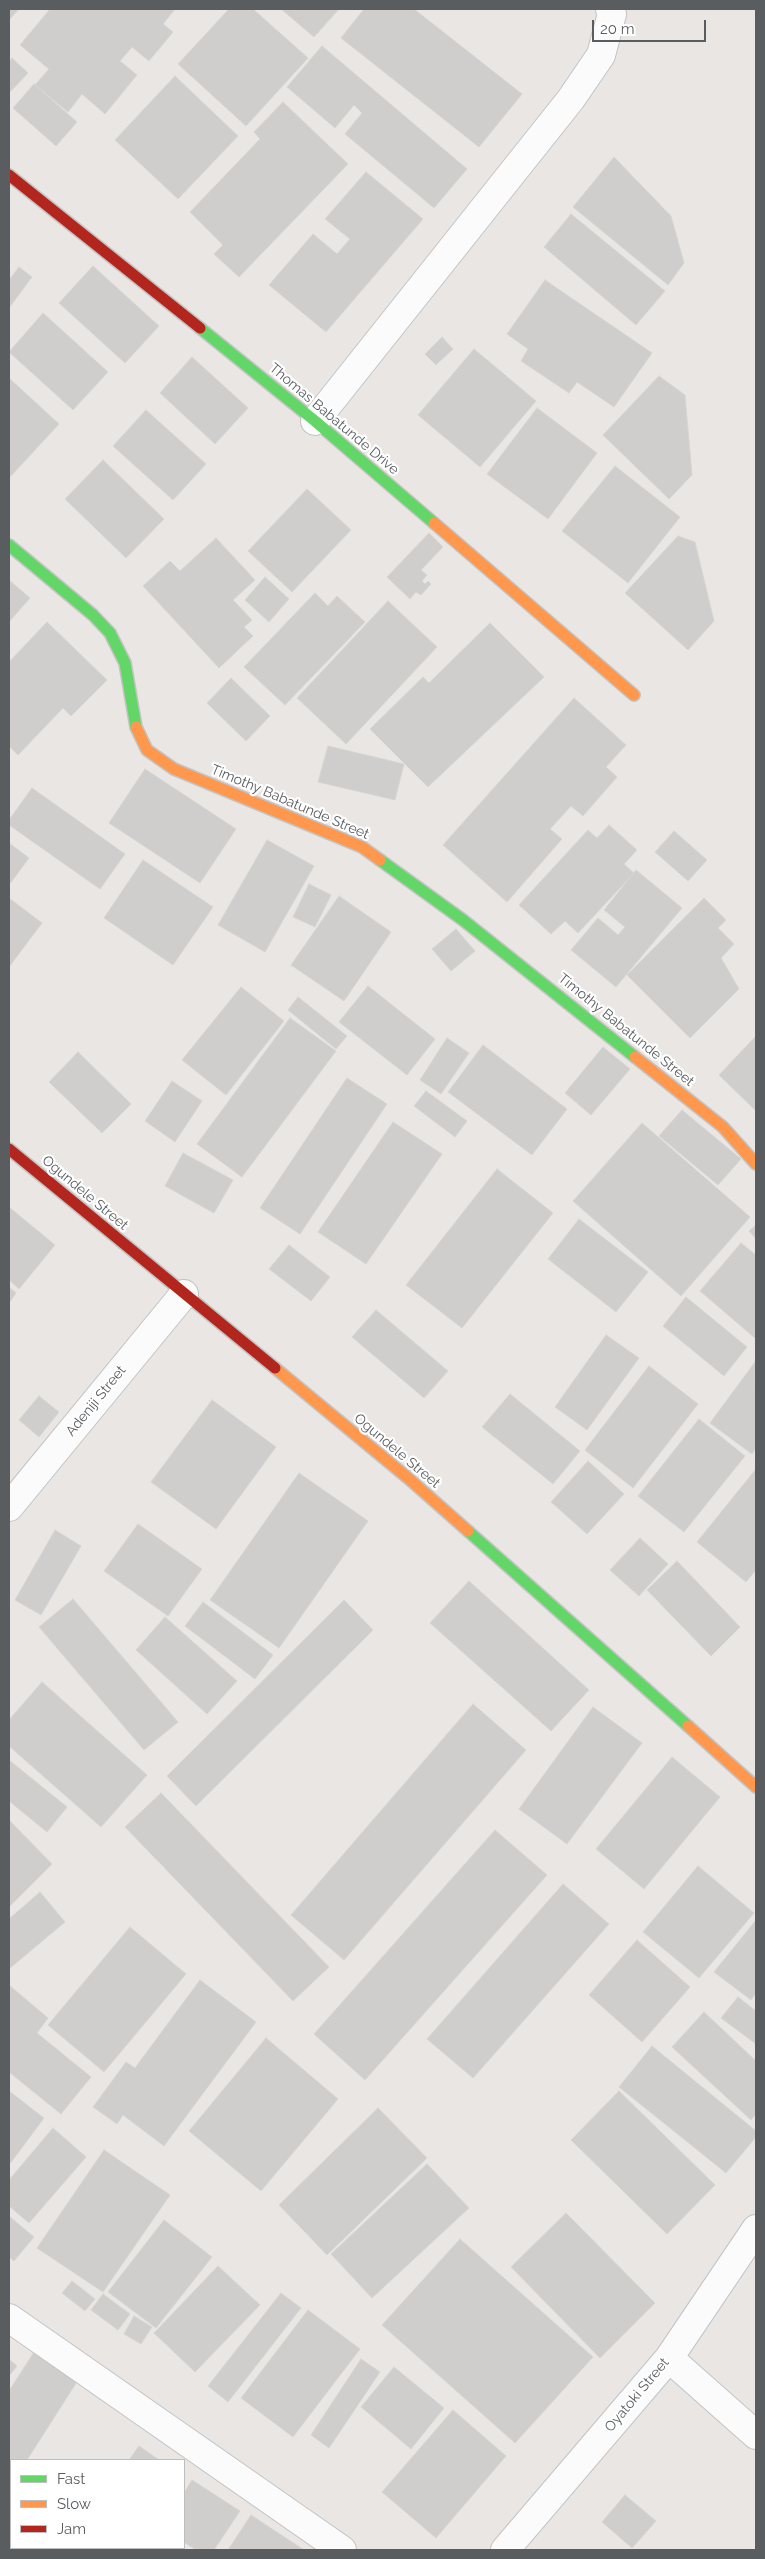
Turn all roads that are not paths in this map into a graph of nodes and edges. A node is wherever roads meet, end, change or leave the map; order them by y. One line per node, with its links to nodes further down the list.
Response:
1 (610, 9): 3 (street)
2 (9, 175): 3 (street, Thomas Babatunde Drive)
3 (315, 421): 5 (street, Thomas Babatunde Drive)
4 (9, 545): 7 (street, Timothy Babatunde Street)
5 (634, 695)
6 (9, 1149): 8 (street, Ogundele Street)
7 (756, 1164)
8 (184, 1294): 9 (street, Adeniji Street); 10 (street, Ogundele Street)
9 (9, 1508)
10 (756, 1787)
11 (756, 2229): 13 (street, Oyatoki Street)
12 (9, 2318): 15 (street)
13 (669, 2358): 14 (street); 16 (street, Oyatoki Street)
14 (756, 2434)
15 (342, 2550)
16 (505, 2550)

